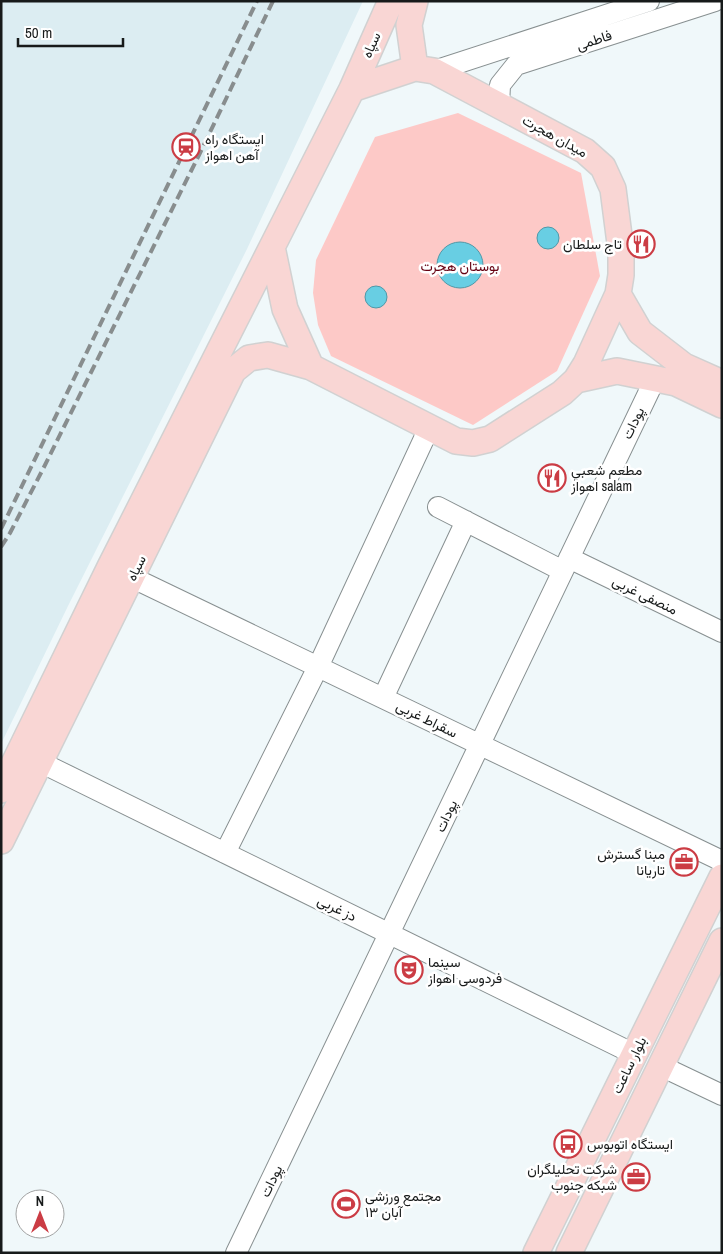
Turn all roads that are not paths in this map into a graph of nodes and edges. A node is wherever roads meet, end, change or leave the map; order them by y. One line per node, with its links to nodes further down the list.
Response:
1 (391, 1): 6 (main road, سپاه)
2 (415, 1): 5 (main road)
3 (649, 1): 5 (street, فاطمی)
4 (715, 1): 7 (street, فاطمی)
5 (425, 70): 6 (main road); 7 (main road, میدان هجرت)
6 (352, 89): 8 (main road)
7 (499, 106): 9 (main road, میدان هجرت)
8 (272, 247): 10 (main road); 19 (main road, سپاه)
9 (618, 294): 12 (main road, میدان هجرت); 13 (main road)
10 (310, 367): 15 (main road, میدان هجرت); 19 (main road, سپاه)
11 (655, 379): 12 (main road); 14 (main road); 18 (street, پودات)
12 (576, 380): 15 (main road, میدان هجرت)
13 (722, 383)
14 (722, 405)
15 (429, 428): 21 (street)
16 (438, 507): 17 (street, منصفی غربی)
17 (466, 521): 18 (street, منصفی غربی); 22 (street)
18 (566, 564): 20 (street, منصفی غربی); 23 (street, پودات)
19 (121, 572): 21 (street, سقراط غربی); 24 (main road, سپاه); 25 (main road, سپاه)
20 (722, 632)
21 (318, 667): 22 (street, سقراط غربی); 27 (street)
22 (383, 698): 23 (street, سقراط غربی)
23 (480, 744): 28 (street, سقراط غربی); 30 (street, پودات)
24 (40, 762): 26 (main road, سپاه); 27 (street, دز غربی)
25 (1, 790)
26 (1, 841)
27 (225, 853): 30 (street, دز غربی)
28 (722, 861)
29 (722, 877): 32 (main road, بلوار ساعت)
30 (390, 934): 32 (street, دز غربی); 37 (street, پودات)
31 (722, 941): 33 (main road, بلوار ساعت)
32 (634, 1054): 35 (main road, بلوار ساعت)
33 (661, 1066): 34 (street); 36 (main road, بلوار ساعت)
34 (722, 1095)
35 (537, 1249)
36 (570, 1252)
37 (236, 1253)

